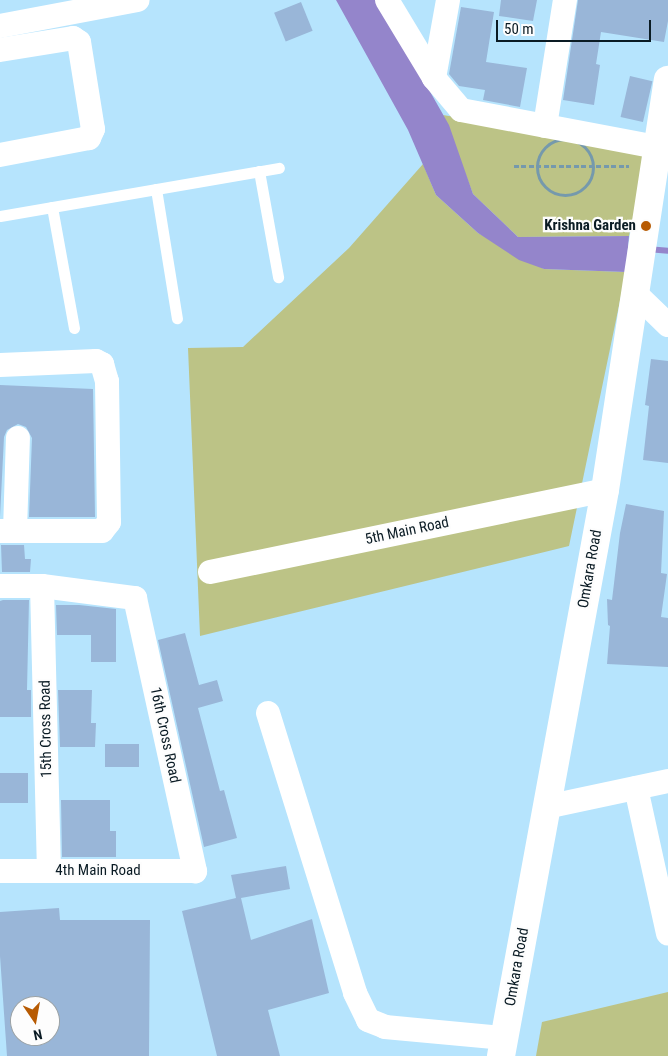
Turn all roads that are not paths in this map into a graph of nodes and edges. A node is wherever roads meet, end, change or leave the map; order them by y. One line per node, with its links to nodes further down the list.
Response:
1 (138, 0): 5 (street)
2 (387, 0): 7 (street)
3 (448, 0): 7 (street)
4 (565, 0): 9 (street)
5 (0, 26)
6 (0, 50): 10 (street)
7 (434, 78): 9 (street)
8 (668, 80): 11 (street, Omkara Road)
9 (545, 126): 11 (street)
10 (0, 156)
11 (660, 160): 18 (street, Omkara Road)
12 (279, 168): 13 (lane)
13 (259, 171): 14 (lane); 17 (lane)
14 (156, 189): 15 (lane); 19 (lane)
15 (52, 207): 16 (lane); 21 (lane)
16 (0, 216)
17 (278, 277)
18 (636, 285): 20 (street); 24 (street, Omkara Road)
19 (178, 318)
20 (668, 326)
21 (74, 328)
22 (0, 365): 25 (street)
23 (18, 438): 25 (street)
24 (604, 490): 26 (street, 5th Main Road); 32 (street, Omkara Road)
25 (8, 531)
26 (210, 572)
27 (0, 586): 28 (street)
28 (42, 586): 34 (street, 15th Cross Road); 35 (street, 16th Cross Road)
29 (268, 713): 37 (street)
30 (668, 782): 31 (street)
31 (636, 788): 32 (street); 36 (street)
32 (546, 807): 37 (street, Omkara Road)
33 (0, 871): 34 (street, 4th Main Road)
34 (49, 871): 35 (street, 4th Main Road)
35 (196, 871)
36 (668, 934)
37 (502, 1047)

